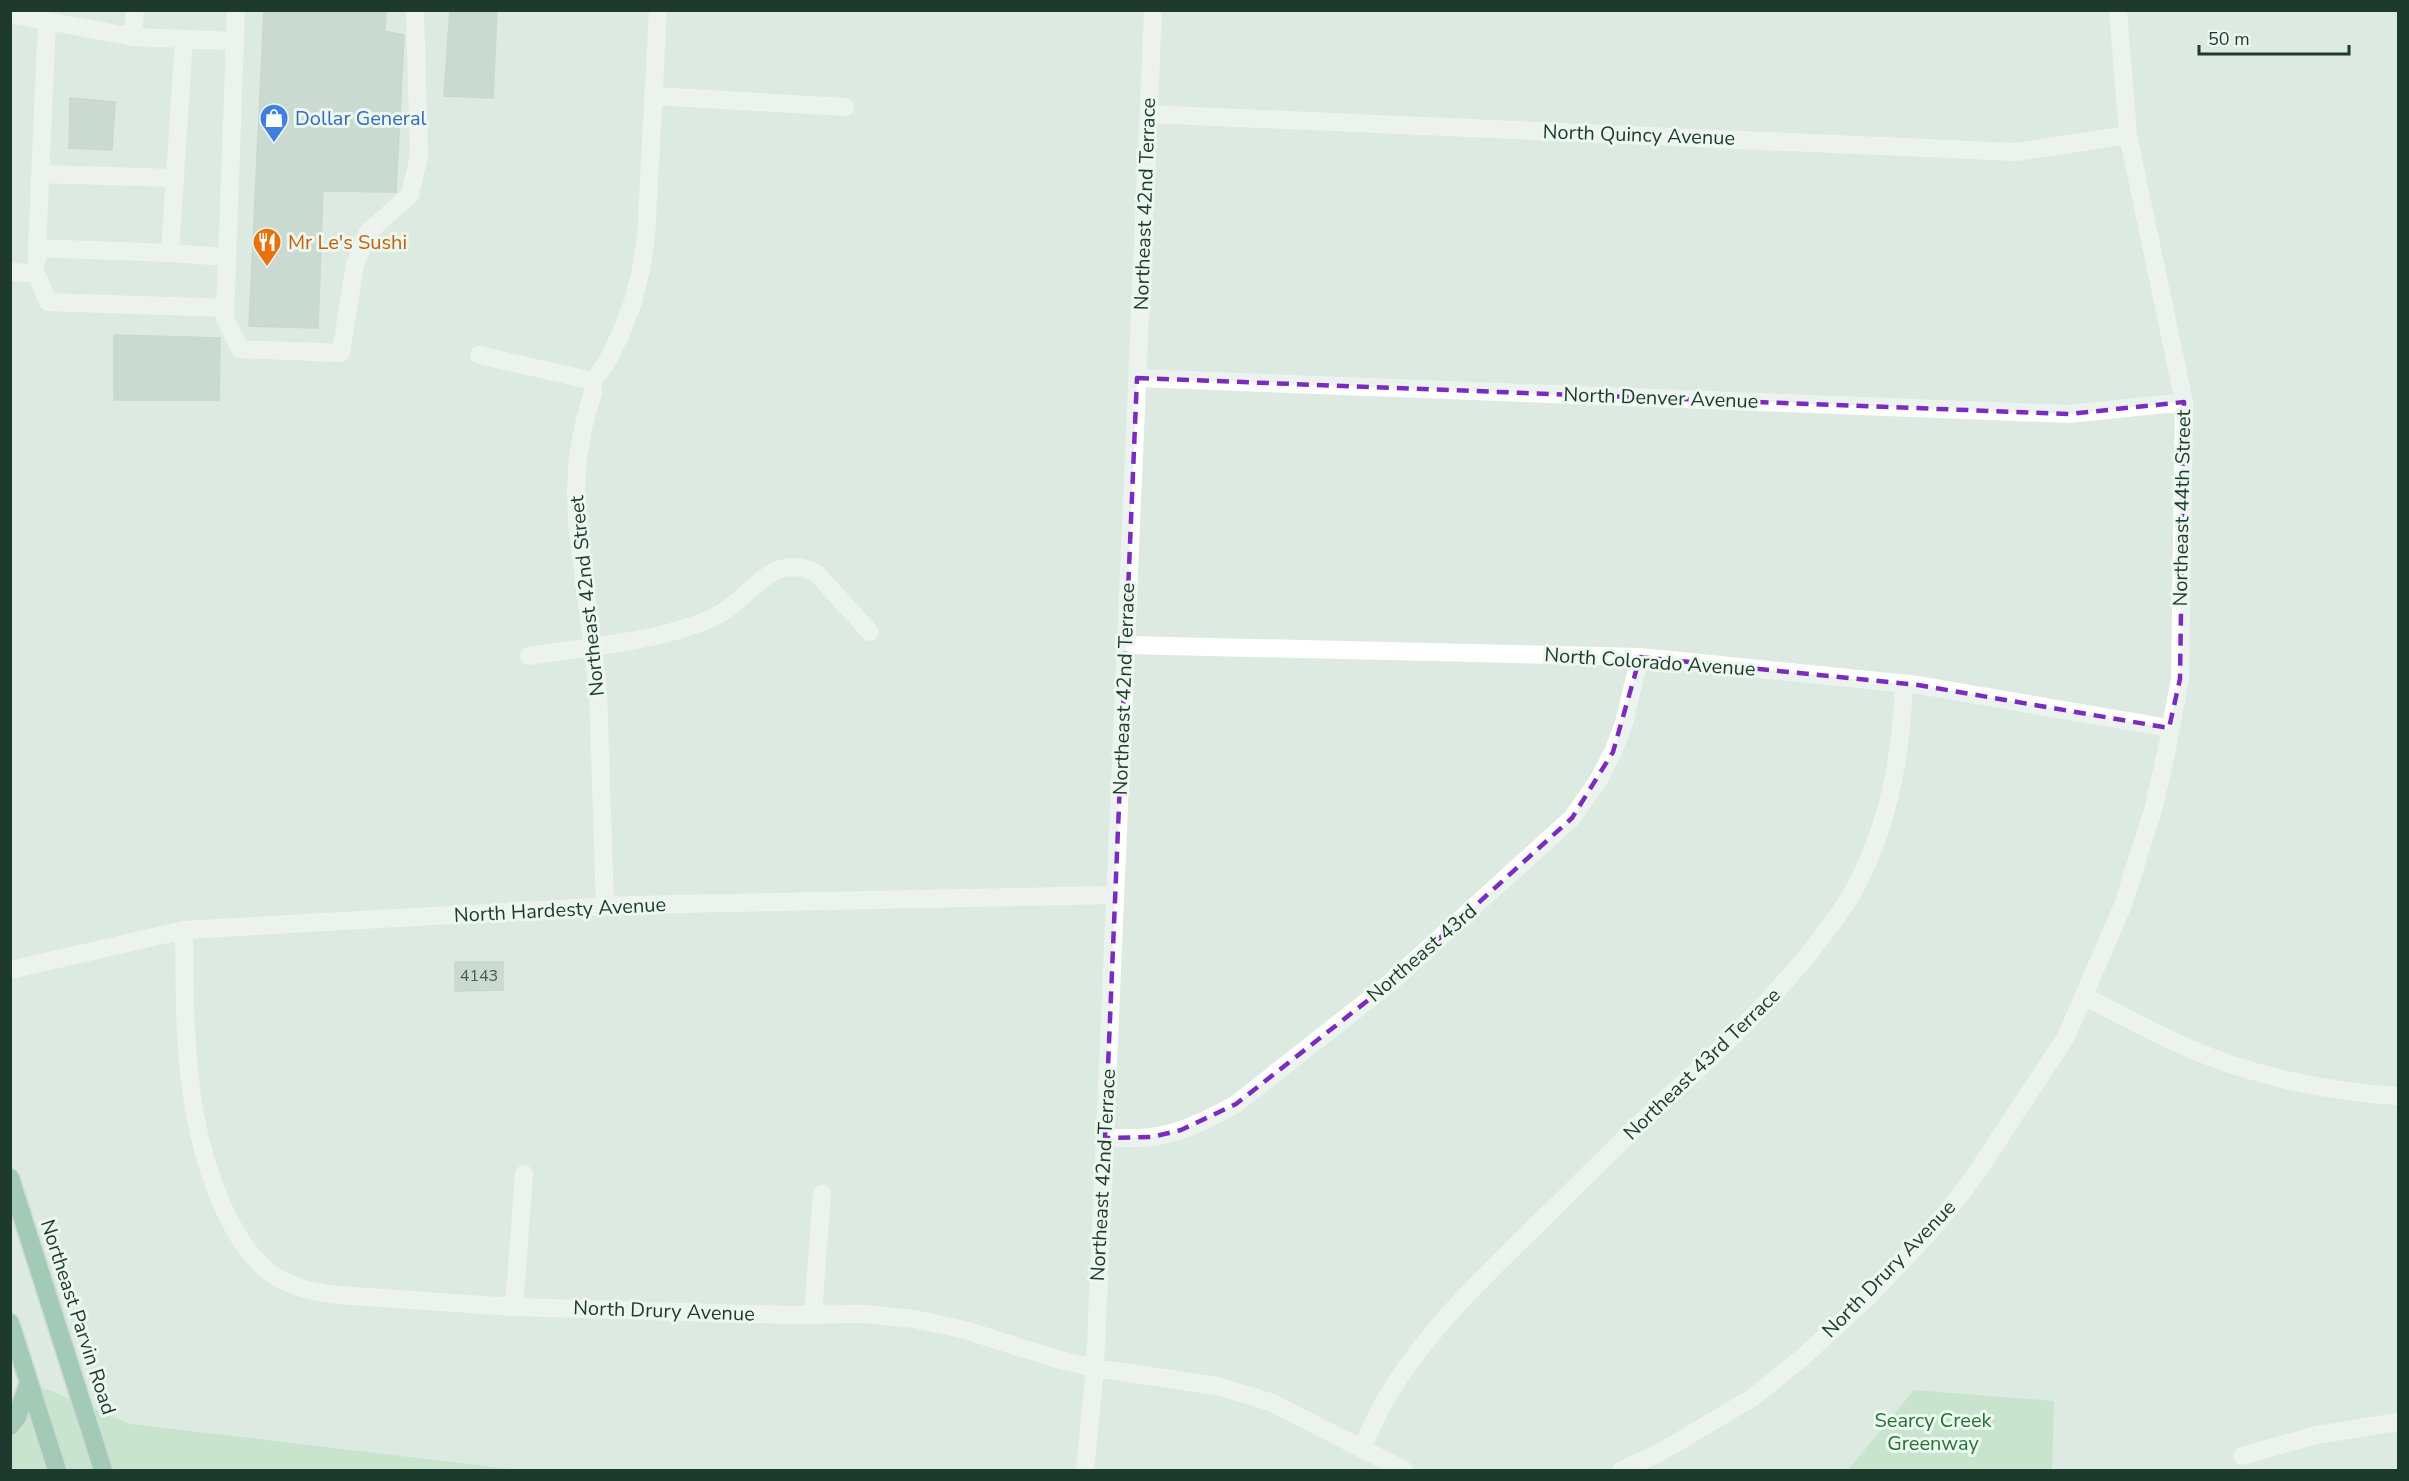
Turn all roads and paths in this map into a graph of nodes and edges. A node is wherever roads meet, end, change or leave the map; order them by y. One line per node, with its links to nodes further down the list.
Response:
1 (135, 10): 9 (street)
2 (236, 10): 11 (street)
3 (415, 10): 23 (street)
4 (658, 10): 12 (street, Northeast 42nd Street)
5 (1153, 10): 14 (street, Northeast 42nd Terrace)
6 (2118, 10): 15 (street, Northeast 44th Street)
7 (10, 15): 8 (street)
8 (36, 17): 9 (street); 16 (street)
9 (133, 37): 10 (street)
10 (184, 39): 11 (street); 17 (street)
11 (234, 41): 20 (street)
12 (653, 96): 13 (street); 26 (street, Northeast 42nd Street)
13 (845, 107)
14 (1149, 114): 15 (street, North Quincy Avenue); 25 (street, Northeast 42nd Terrace)
15 (2128, 135): 27 (street, Northeast 44th Street)
16 (40, 174): 17 (street); 18 (street)
17 (175, 178): 19 (street)
18 (37, 248): 19 (street); 22 (street)
19 (170, 253): 20 (street)
20 (227, 256): 23 (street)
21 (10, 272): 22 (street)
22 (36, 273): 23 (street)
23 (225, 308)
24 (479, 356): 26 (street)
25 (1137, 378): 27 (street, North Denver Avenue); 29 (street, Northeast 42nd Terrace)
26 (593, 381): 30 (street, Northeast 42nd Street)
27 (2184, 402): 34 (street, Northeast 44th Street)
28 (870, 632): 30 (street)
29 (1126, 645): 32 (street, North Colorado Avenue); 35 (street, Northeast 42nd Terrace)
30 (592, 646): 31 (street); 36 (street, Northeast 42nd Street)
31 (529, 656)
32 (1640, 657): 33 (street, North Colorado Avenue); 41 (street, Northeast 43rd)
33 (1904, 684): 34 (street, North Colorado Avenue); 52 (street, Northeast 43rd Terrace)
34 (2169, 728): 39 (street, Northeast 44th Street)
35 (1115, 895): 36 (street, North Hardesty Avenue); 41 (street, Northeast 42nd Terrace)
36 (605, 906): 37 (street, North Hardesty Avenue)
37 (184, 930): 38 (street, North Hardesty Avenue); 45 (street, North Drury Avenue)
38 (10, 970)
39 (2084, 996): 40 (street); 58 (street, North Drury Avenue)
40 (2398, 1096)
41 (1105, 1138): 48 (street, Northeast 42nd Terrace)
42 (524, 1174): 45 (street)
43 (10, 1178): 55 (main road, Northeast Parvin Road)
44 (822, 1194): 46 (street)
45 (514, 1307): 46 (street, North Drury Avenue)
46 (813, 1314): 48 (street, North Drury Avenue)
47 (10, 1323): 49 (main road)
48 (1095, 1368): 52 (street, North Drury Avenue); 56 (street)
49 (29, 1382): 51 (main road); 54 (main road)
50 (2398, 1422): 53 (street)
51 (10, 1426)
52 (1361, 1449): 57 (street, North Drury Avenue)
53 (2242, 1456)
54 (57, 1470)
55 (103, 1470)
56 (1086, 1470)
57 (1404, 1470)
58 (1622, 1470)

